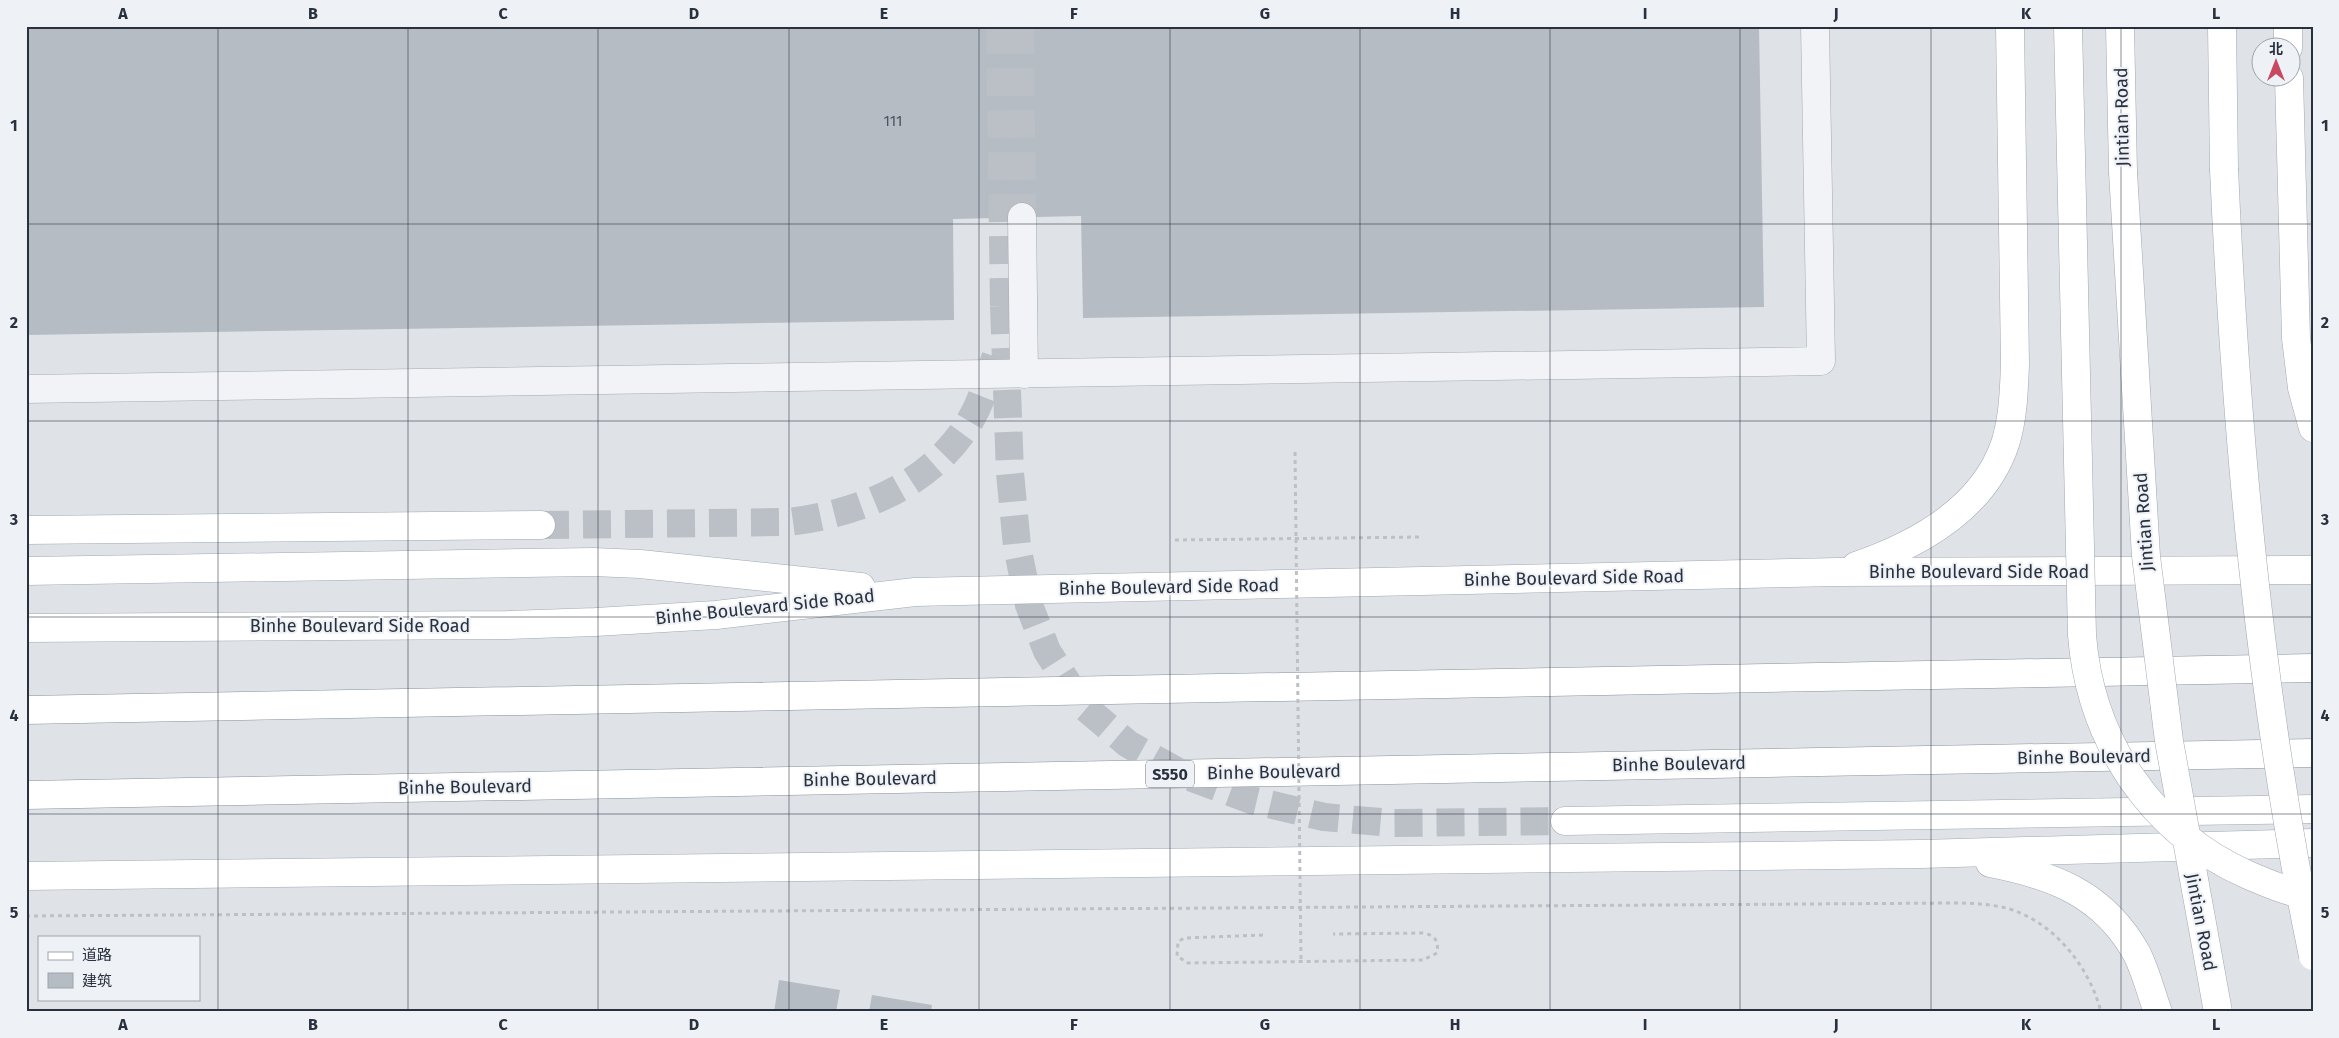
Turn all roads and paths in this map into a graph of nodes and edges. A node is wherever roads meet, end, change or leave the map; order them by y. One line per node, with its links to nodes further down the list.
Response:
1 (1814, 26): 8 (lane)
2 (2010, 26): 19 (main road)
3 (2068, 26): 31 (main road, bridge)
4 (2120, 26): 39 (main road, Jintian Road, bridge)
5 (2222, 26): 35 (main road, bridge)
6 (2289, 88): 10 (main road)
7 (1022, 217): 8 (lane)
8 (1024, 374): 9 (lane)
9 (26, 389)
10 (2313, 428)
11 (1295, 452): 15 (path)
12 (541, 526): 13 (main road)
13 (26, 530)
14 (1419, 538): 15 (path)
15 (1296, 539): 16 (path); 36 (path, bridge)
16 (1174, 540)
17 (2313, 570): 19 (main road, Binhe Boulevard Side Road)
18 (26, 571): 20 (main road)
19 (1838, 572): 20 (main road, Binhe Boulevard Side Road)
20 (915, 592): 21 (main road, Binhe Boulevard Side Road)
21 (26, 628)
22 (2313, 668): 23 (main road)
23 (26, 710)
24 (2313, 753): 25 (main road, Binhe Boulevard / S550)
25 (26, 795)
26 (2313, 809): 27 (main road)
27 (1565, 822)
28 (2313, 843): 29 (main road)
29 (1921, 854): 30 (main road); 38 (main road)
30 (26, 876)
31 (2313, 896)
32 (26, 916): 37 (path)
33 (1333, 934): 36 (path)
34 (1263, 935): 36 (path)
35 (2313, 956)
36 (1301, 962)
37 (2101, 1012)
38 (2158, 1012)
39 (2218, 1012)

